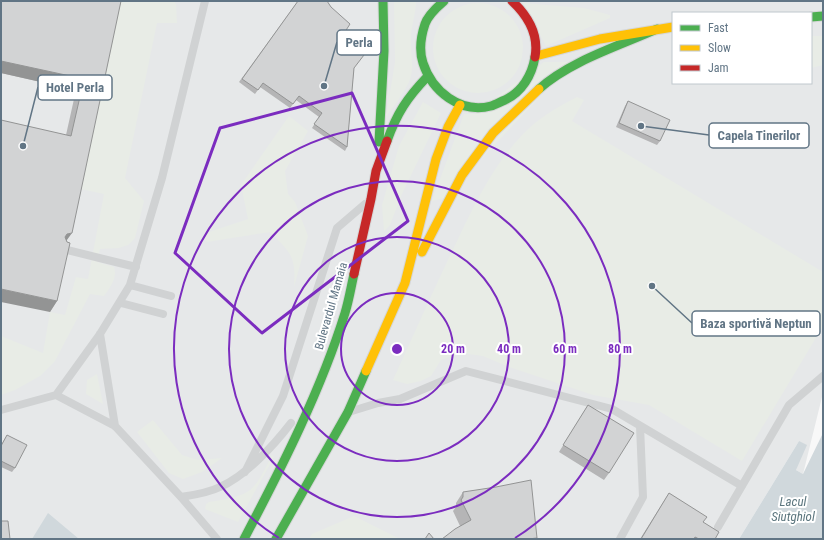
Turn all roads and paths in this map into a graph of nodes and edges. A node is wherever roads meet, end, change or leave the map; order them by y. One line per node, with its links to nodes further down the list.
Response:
1 (205, 1): 17 (lane)
2 (383, 1): 14 (main road)
3 (444, 1): 8 (main road)
4 (512, 1): 11 (main road)
5 (426, 8): 8 (main road)
6 (823, 16): 7 (main road)
7 (812, 17)
8 (425, 24): 12 (main road)
9 (672, 27): 10 (main road)
10 (657, 29): 11 (main road); 18 (main road)
11 (536, 56): 13 (main road)
12 (427, 77): 13 (main road); 14 (main road, Bulevardul Mamaia)
13 (460, 105): 18 (main road)
14 (376, 171): 15 (main road, Bulevardul Mamaia)
15 (371, 199): 26 (main road, Bulevardul Mamaia); 31 (lane)
16 (63, 249): 17 (lane)
17 (136, 267): 19 (lane)
18 (405, 283): 28 (main road)
19 (130, 285): 20 (lane); 21 (lane)
20 (171, 296)
21 (121, 303): 22 (lane); 23 (lane)
22 (163, 314)
23 (100, 334): 25 (lane); 29 (lane)
24 (823, 376): 32 (lane)
25 (56, 395): 27 (lane); 29 (lane)
26 (314, 395): 31 (lane); 36 (main road, Bulevardul Mamaia)
27 (1, 410)
28 (348, 412): 30 (lane); 37 (main road)
29 (115, 426): 33 (lane)
30 (640, 426): 32 (lane); 38 (lane)
31 (245, 472): 33 (lane)
32 (742, 486): 34 (lane)
33 (181, 497): 35 (lane)
34 (718, 527)
35 (217, 539)
36 (244, 539)
37 (276, 539)
38 (620, 539)

